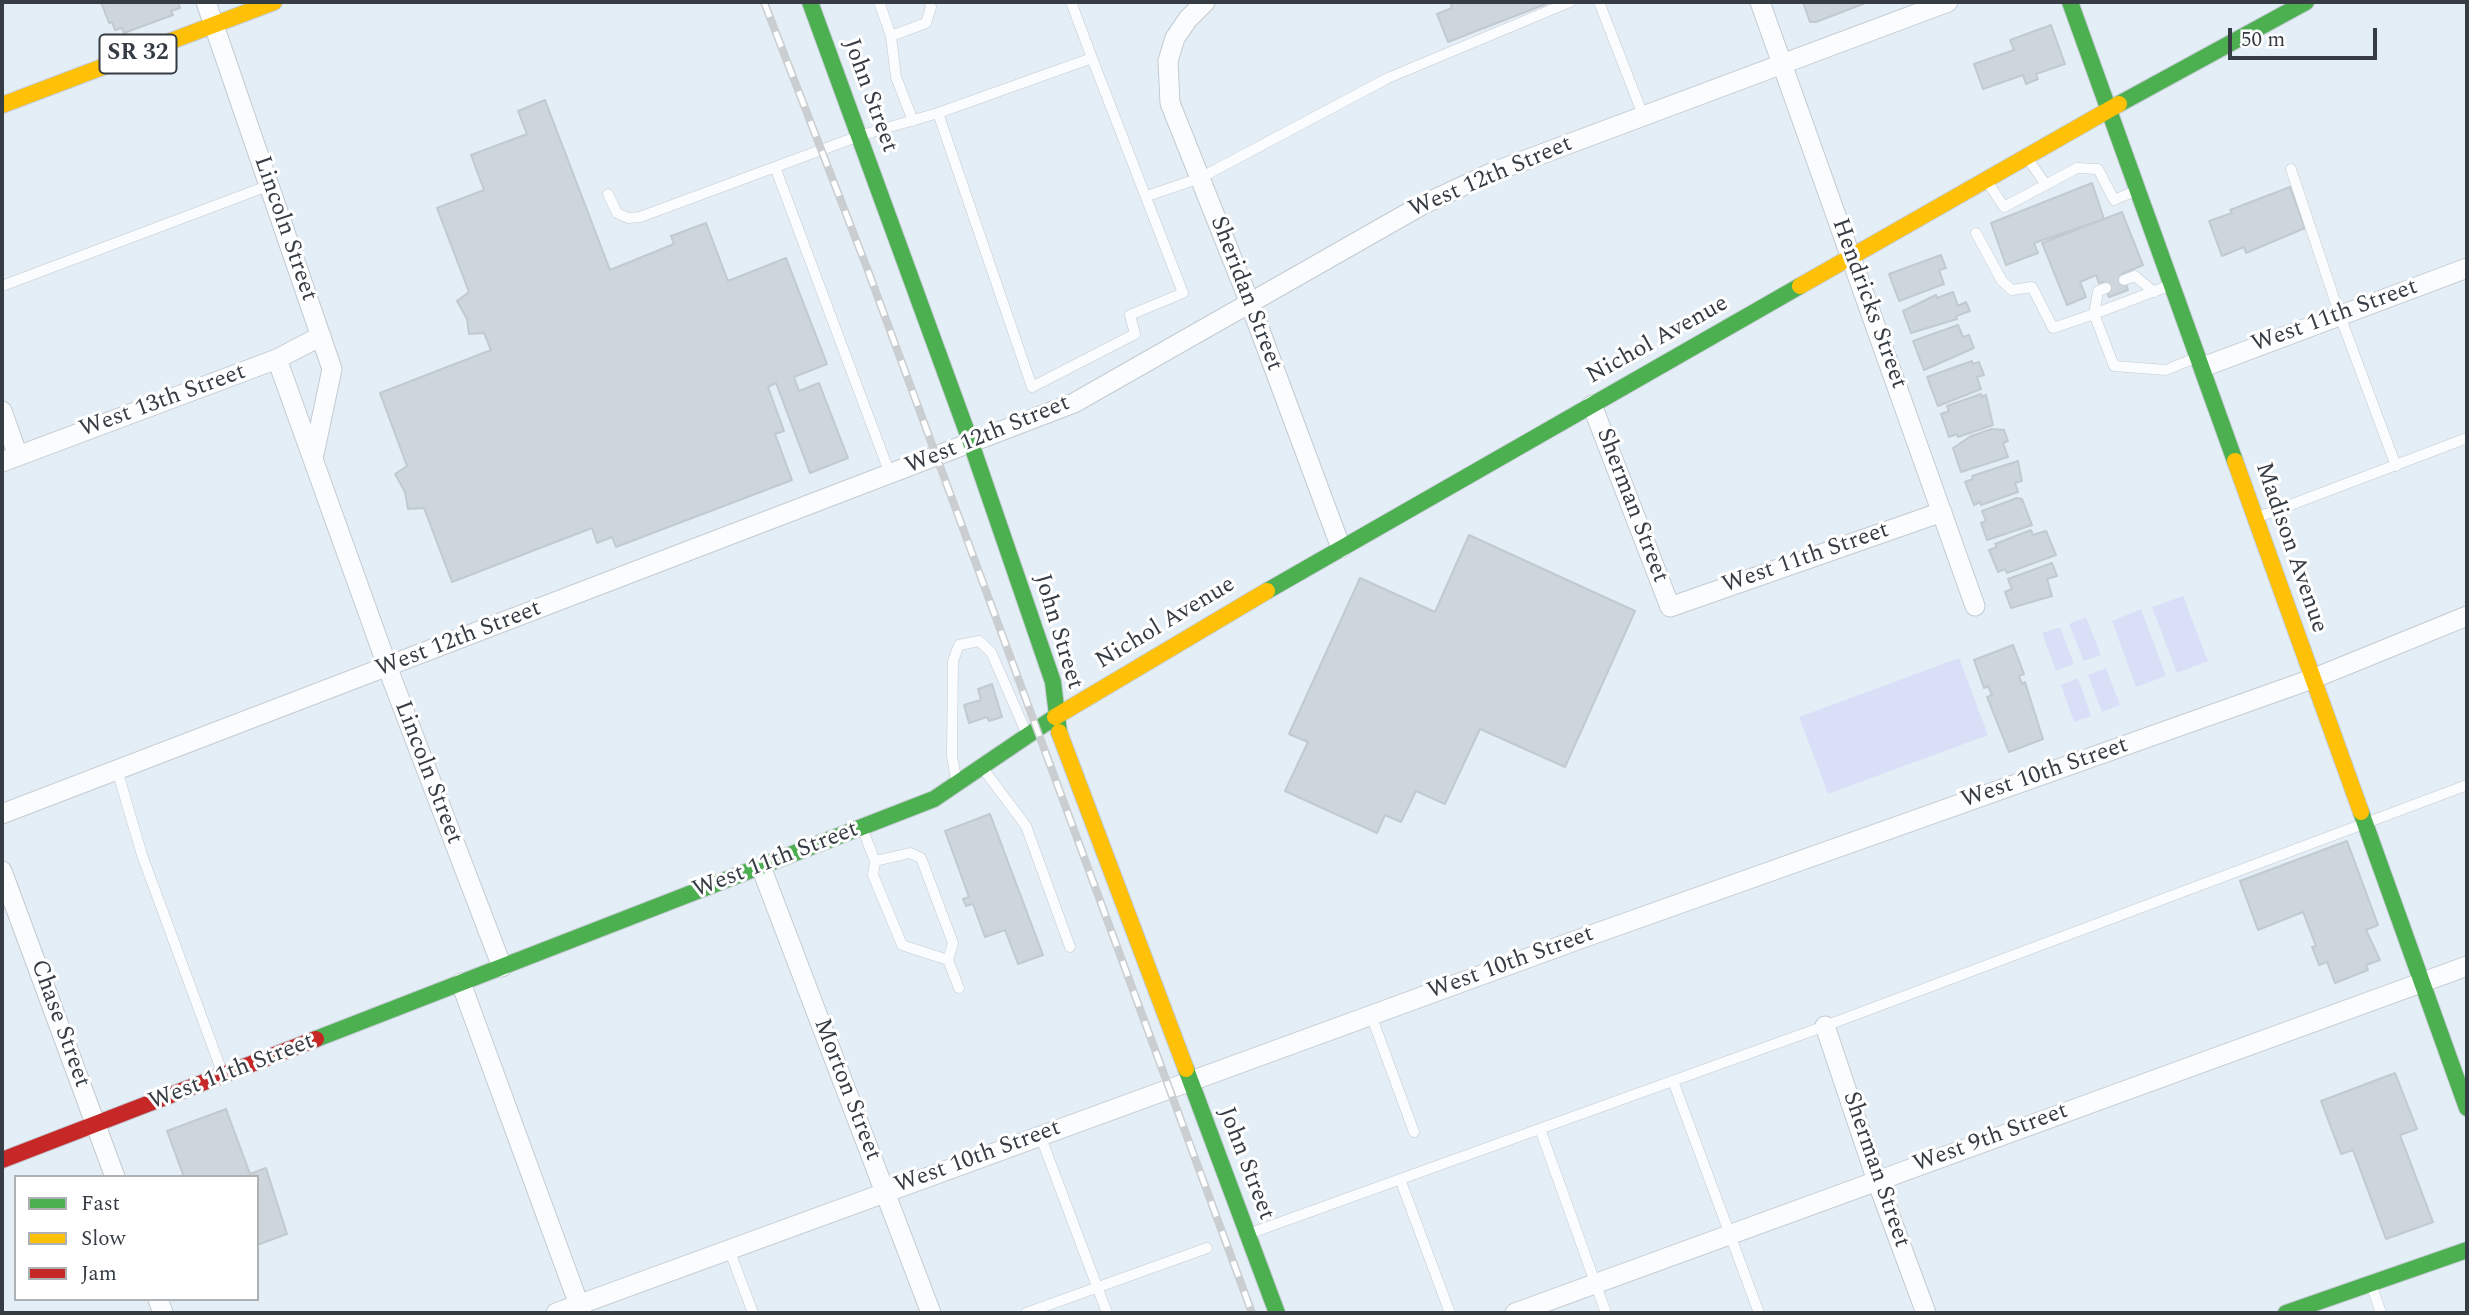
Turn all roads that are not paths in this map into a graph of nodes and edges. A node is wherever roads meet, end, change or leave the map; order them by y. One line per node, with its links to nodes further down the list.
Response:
1 (206, 2): 15 (street, Lincoln Street)
2 (274, 2): 15 (street, SR 32)
3 (810, 2): 24 (street, John Street)
4 (879, 2): 16 (lane)
5 (929, 2): 16 (lane)
6 (1071, 2): 17 (lane)
7 (1205, 2): 28 (street, Sheridan Street)
8 (1570, 2): 28 (lane)
9 (1599, 2): 22 (lane)
10 (1760, 2): 18 (street, Hendricks Street)
11 (1948, 2): 14 (street, West 12th Street)
12 (2070, 2): 20 (street, Madison Avenue)
13 (2306, 2): 20 (street, Nichol Avenue)
14 (1915, 7): 18 (street, West 12th Street)
15 (214, 25): 19 (street, SR 32); 30 (street, Lincoln Street)
16 (891, 36): 23 (lane)
17 (1091, 58): 21 (lane); 34 (lane)
18 (1782, 62): 22 (street, West 12th Street); 36 (street, Hendricks Street)
19 (2, 106)
20 (2110, 109): 25 (street, Nichol Avenue); 32 (street, Madison Avenue)
21 (937, 113): 23 (lane); 34 (lane)
22 (1643, 115): 43 (street, West 12th Street)
23 (913, 121): 24 (lane)
24 (859, 136): 26 (lane); 52 (street, John Street)
25 (2026, 157): 29 (street, Nichol Avenue); 31 (lane)
26 (775, 167): 33 (lane); 56 (lane)
27 (2291, 169): 45 (lane)
28 (1200, 178): 34 (lane); 43 (street, Sheridan Street)
29 (1987, 180): 31 (lane); 36 (street, Nichol Avenue)
30 (270, 185): 40 (lane); 46 (street, Lincoln Street)
31 (2046, 185): 32 (lane)
32 (2139, 190): 39 (street, Madison Avenue)
33 (608, 194)
34 (1147, 196)
35 (1976, 233): 44 (lane)
36 (1852, 259): 49 (street, Nichol Avenue); 57 (street, Hendricks Street)
37 (2467, 268): 45 (street, West 11th Street)
38 (2124, 280): 42 (lane)
39 (2173, 285): 42 (lane); 48 (street, Madison Avenue)
40 (2, 286)
41 (2106, 288): 44 (lane)
42 (2154, 292): 44 (lane)
43 (1249, 301): 52 (street, West 12th Street); 59 (street, Sheridan Street)
44 (2094, 314): 48 (lane)
45 (2340, 316): 48 (street, West 11th Street); 55 (lane)
46 (321, 336): 47 (street, West 13th Street); 54 (street, Lincoln Street)
47 (277, 359): 53 (street, West 13th Street); 54 (street, Lincoln Street)
48 (2201, 362): 58 (street, Madison Avenue)
49 (1592, 405): 59 (street, Nichol Avenue); 61 (street, Sherman Street)
50 (2, 411): 53 (street)
51 (2467, 438): 55 (lane)
52 (971, 443): 56 (street, West 12th Street); 65 (street, John Street)
53 (10, 459)
54 (313, 460): 63 (street, Lincoln Street)
55 (2396, 466): 58 (lane)
56 (890, 474): 63 (street, West 12th Street)
57 (1942, 512): 60 (street, Hendricks Street); 61 (street, West 11th Street)
58 (2256, 518): 64 (street, Madison Avenue)
59 (1341, 548): 65 (street, Nichol Avenue)
60 (1975, 606)
61 (1670, 607)
62 (2467, 616): 64 (street, West 10th Street)
63 (389, 667): 68 (street, West 12th Street); 80 (street, Lincoln Street)
64 (2312, 679): 72 (street, Madison Avenue); 84 (street, West 10th Street)
65 (1056, 716): 66 (street, Nichol Avenue); 87 (street, John Street)
66 (1032, 732): 67 (street, West 11th Street); 69 (lane)
67 (981, 767): 69 (street, West 11th Street); 77 (lane)
68 (117, 770): 71 (street, West 12th Street); 86 (lane)
69 (957, 783): 73 (street, West 11th Street)
70 (2467, 785): 72 (lane)
71 (2, 814)
72 (2365, 824): 82 (street, Madison Avenue); 85 (lane)
73 (862, 827): 74 (lane); 75 (street, West 11th Street)
74 (875, 861): 78 (lane); 78 (lane)
75 (761, 867): 80 (street, West 11th Street); 99 (street, Morton Street)
76 (2, 871): 91 (street, Chase Street)
77 (1070, 947)
78 (948, 960): 83 (lane)
79 (2467, 966): 82 (street, West 9th Street)
80 (502, 967): 81 (street, West 11th Street)
81 (461, 983): 86 (street, West 11th Street); 108 (street)
82 (2422, 983): 89 (street, Madison Avenue); 98 (street, West 9th Street)
83 (959, 988)
84 (1371, 1014): 87 (street, West 10th Street); 93 (lane)
85 (1825, 1026): 88 (lane); 98 (street, Sherman Street)
86 (223, 1076): 91 (street, West 11th Street)
87 (1189, 1080): 94 (street, West 10th Street); 100 (street, John Street)
88 (1673, 1081): 92 (lane); 101 (lane)
89 (2463, 1083): 90 (street, Madison Avenue)
90 (2467, 1108)
91 (96, 1125): 95 (street, West 11th Street); 96 (street, Chase Street)
92 (1540, 1129): 97 (lane); 105 (lane)
93 (1414, 1132)
94 (1040, 1135): 99 (street, West 10th Street); 107 (lane)
95 (2, 1160)
96 (114, 1175)
97 (1400, 1179): 100 (lane); 115 (lane)
98 (1877, 1181): 101 (street, West 9th Street); 119 (street, Sherman Street)
99 (885, 1192): 103 (street, West 10th Street); 111 (street, Morton Street)
100 (1247, 1234): 114 (street, John Street)
101 (1728, 1235): 105 (street, West 9th Street); 118 (lane)
102 (1207, 1248): 107 (lane)
103 (729, 1250): 108 (street, West 10th Street); 110 (lane)
104 (2467, 1250): 106 (street)
105 (1595, 1284): 116 (street, West 9th Street); 117 (lane)
106 (2371, 1284): 120 (street); 121 (lane)
107 (1097, 1287): 112 (lane); 113 (lane)
108 (580, 1309): 109 (street, West 10th Street)
109 (556, 1313)
110 (753, 1313)
111 (931, 1313)
112 (1026, 1313)
113 (1107, 1313)
114 (1277, 1313)
115 (1450, 1313)
116 (1515, 1313)
117 (1606, 1313)
118 (1759, 1313)
119 (1926, 1313)
120 (2286, 1313)
121 (2381, 1313)

